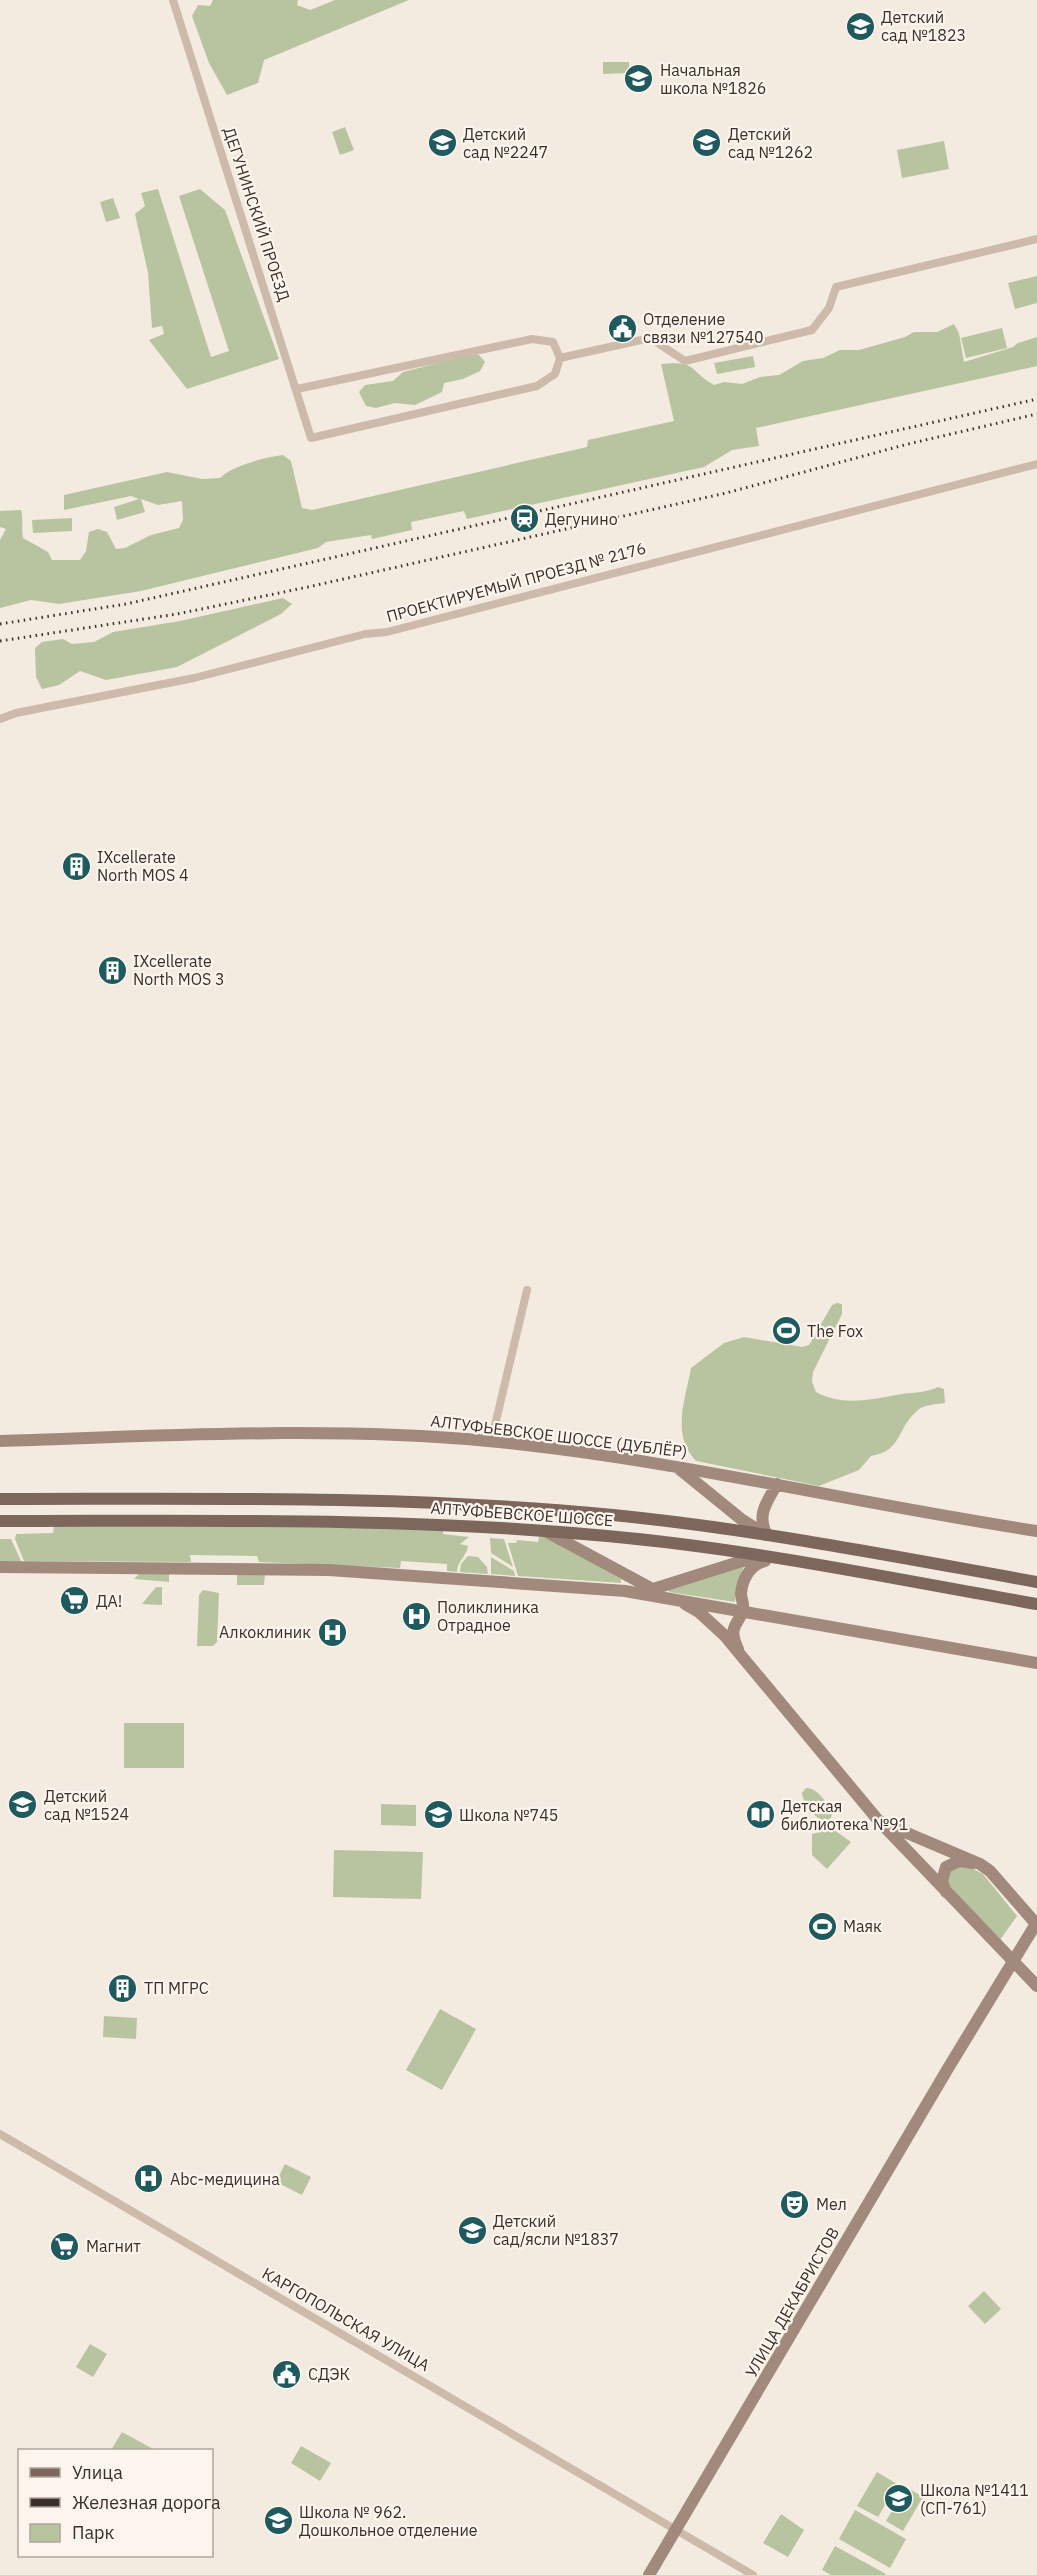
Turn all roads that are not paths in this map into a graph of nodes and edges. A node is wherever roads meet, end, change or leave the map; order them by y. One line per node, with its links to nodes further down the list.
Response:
1 (173, 0): 4 (street, ДЕГУНИНСКИЙ ПРОЕЗД)
2 (1037, 239): 3 (street)
3 (560, 358): 4 (street); 4 (street, ДЕГУНИНСКИЙ ПРОЕЗД)
4 (297, 389)
5 (1037, 464): 6 (street, ПРОЕКТИРУЕМЫЙ ПРОЕЗД № 2176)
6 (0, 719)
7 (527, 1290): 9 (street)
8 (0, 1441): 9 (main road, АЛТУФЬЕВСКОЕ ШОССЕ (ДУБЛЁР))
9 (491, 1442): 10 (main road, АЛТУФЬЕВСКОЕ ШОССЕ (ДУБЛЁР))
10 (675, 1465): 11 (main road, АЛТУФЬЕВСКОЕ ШОССЕ (ДУБЛЁР)); 16 (main road)
11 (777, 1484): 15 (main road, АЛТУФЬЕВСКОЕ ШОССЕ (ДУБЛЁР)); 16 (main road)
12 (0, 1499): 16 (main road, АЛТУФЬЕВСКОЕ ШОССЕ)
13 (0, 1521): 14 (main road, АЛТУФЬЕВСКОЕ ШОССЕ)
14 (545, 1531): 17 (main road, АЛТУФЬЕВСКОЕ ШОССЕ); 20 (main road)
15 (1037, 1531)
16 (767, 1535): 19 (main road, АЛТУФЬЕВСКОЕ ШОССЕ)
17 (773, 1558): 20 (main road); 23 (main road, АЛТУФЬЕВСКОЕ ШОССЕ); 24 (main road)
18 (0, 1567): 21 (main road)
19 (1037, 1582)
20 (653, 1589): 21 (main road); 22 (main road)
21 (634, 1592): 22 (main road)
22 (677, 1600): 24 (main road); 25 (main road)
23 (1037, 1604)
24 (743, 1610): 25 (main road); 26 (main road)
25 (741, 1654): 27 (main road)
26 (1037, 1663)
27 (878, 1820): 28 (main road); 29 (main road)
28 (980, 1864): 29 (main road); 30 (main road)
29 (948, 1896): 31 (main road)
30 (1037, 1923): 31 (main road, УЛИЦА ДЕКАБРИСТОВ)
31 (1013, 1960): 32 (main road); 34 (main road, УЛИЦА ДЕКАБРИСТОВ)
32 (1037, 1986)
33 (0, 2134): 34 (street, КАРГОПОЛЬСКАЯ УЛИЦА)
34 (677, 2531): 35 (main road, УЛИЦА ДЕКАБРИСТОВ); 36 (street, КАРГОПОЛЬСКАЯ УЛИЦА)
35 (649, 2575)
36 (753, 2575)

